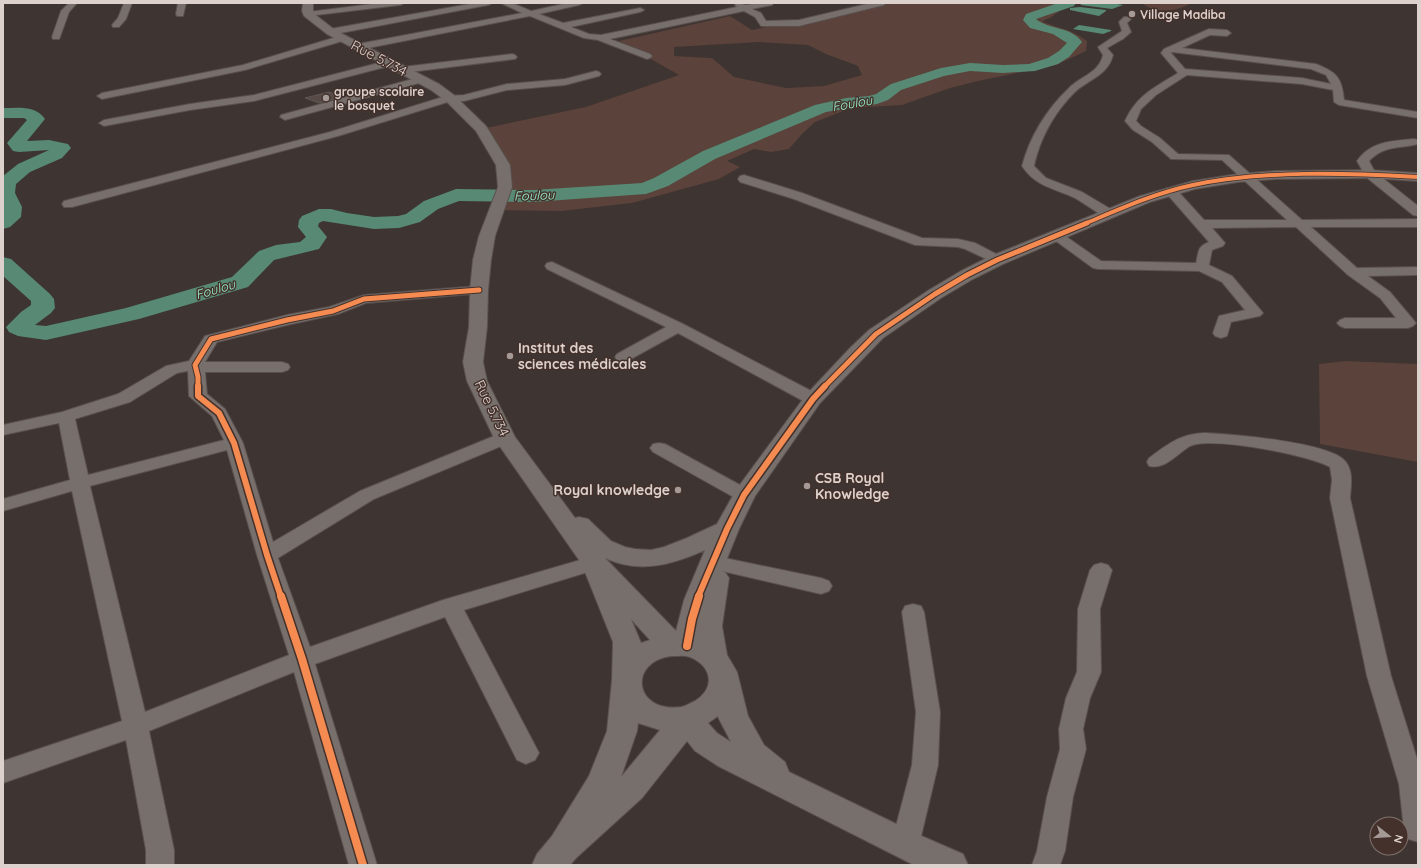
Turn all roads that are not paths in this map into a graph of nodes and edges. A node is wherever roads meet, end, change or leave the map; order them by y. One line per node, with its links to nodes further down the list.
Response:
1 (74, 3): 21 (street)
2 (128, 3): 17 (street)
3 (182, 3): 15 (street)
4 (400, 3): 11 (street)
5 (488, 3): 19 (street)
6 (505, 3): 14 (street)
7 (579, 3): 14 (street)
8 (734, 3): 12 (street)
9 (769, 3): 12 (street)
10 (881, 3): 12 (street)
11 (308, 8): 19 (street, Rue 5.734)
12 (744, 8): 23 (street)
13 (640, 10): 18 (street)
14 (530, 13): 18 (street); 24 (street)
15 (180, 14)
16 (1127, 19): 48 (street)
17 (116, 25)
18 (562, 26): 23 (street)
19 (330, 32): 22 (street, Rue 5.734)
20 (1227, 33): 25 (street)
21 (56, 37)
22 (343, 38): 24 (street, Rue 5.734); 35 (street)
23 (601, 38): 26 (street)
24 (358, 47): 28 (street, Rue 5.734)
25 (1171, 49): 30 (street); 34 (street)
26 (647, 56)
27 (512, 58): 29 (street)
28 (390, 63): 29 (street, Rue 5.734); 39 (street)
29 (402, 70): 33 (street, Rue 5.734)
30 (1183, 72): 34 (street); 42 (street)
31 (596, 74): 36 (street)
32 (539, 75): 36 (street)
33 (420, 80): 36 (street, Rue 5.734); 38 (street)
34 (1338, 88): 37 (street)
35 (102, 96)
36 (447, 96): 46 (street); 58 (street, Rue 5.734)
37 (1418, 115)
38 (285, 117)
39 (104, 123)
40 (1414, 142): 41 (street)
41 (1370, 174): 42 (street); 43 (street); 47 (street)
42 (1248, 177): 45 (street); 49 (street)
43 (1418, 177)
44 (744, 179): 53 (street)
45 (1171, 191): 48 (street); 51 (street)
46 (68, 204)
47 (1418, 212)
48 (1109, 214): 52 (street)
49 (1299, 223): 50 (street); 51 (street); 57 (street)
50 (1418, 223)
51 (1202, 224): 55 (street)
52 (1056, 236): 53 (street); 55 (street)
53 (998, 260): 65 (street)
54 (552, 266): 60 (street)
55 (1202, 267): 61 (street)
56 (1418, 271): 57 (street)
57 (1354, 272): 59 (street)
58 (479, 290): 63 (street); 68 (street, Rue 5.734)
59 (1345, 323)
60 (678, 327): 62 (street); 65 (street)
61 (1221, 333)
62 (623, 357)
63 (195, 365): 64 (street); 66 (street); 69 (street)
64 (282, 367)
65 (813, 399): 74 (street)
66 (66, 416): 67 (street); 72 (street)
67 (3, 430)
68 (505, 438): 73 (street, Rue 5.734); 77 (street)
69 (234, 443): 72 (street); 77 (street)
70 (659, 448): 74 (street)
71 (1156, 462): 92 (street)
72 (80, 483): 75 (street); 88 (street)
73 (542, 488): 76 (street); 78 (street, Rue 5.734)
74 (744, 495): 76 (street)
75 (3, 506)
76 (723, 545): 80 (street); 83 (street); 85 (street)
77 (267, 555): 84 (street)
78 (594, 563): 81 (street); 83 (street, Rue 5.734); 86 (street)
79 (1101, 570): 98 (street)
80 (821, 586)
81 (451, 606): 84 (street); 89 (street)
82 (913, 612): 93 (street)
83 (679, 645): 85 (street); 86 (street)
84 (302, 659): 88 (street); 96 (street)
85 (718, 668): 87 (street); 91 (street)
86 (627, 680): 87 (street); 94 (street)
87 (687, 719): 91 (street); 94 (street)
88 (136, 726): 90 (street); 95 (street)
89 (526, 753)
90 (3, 772)
91 (800, 792): 93 (street)
92 (1418, 830)
93 (905, 845): 97 (street)
94 (556, 856)
95 (160, 865)
96 (363, 865)
97 (950, 865)
98 (1046, 865)

